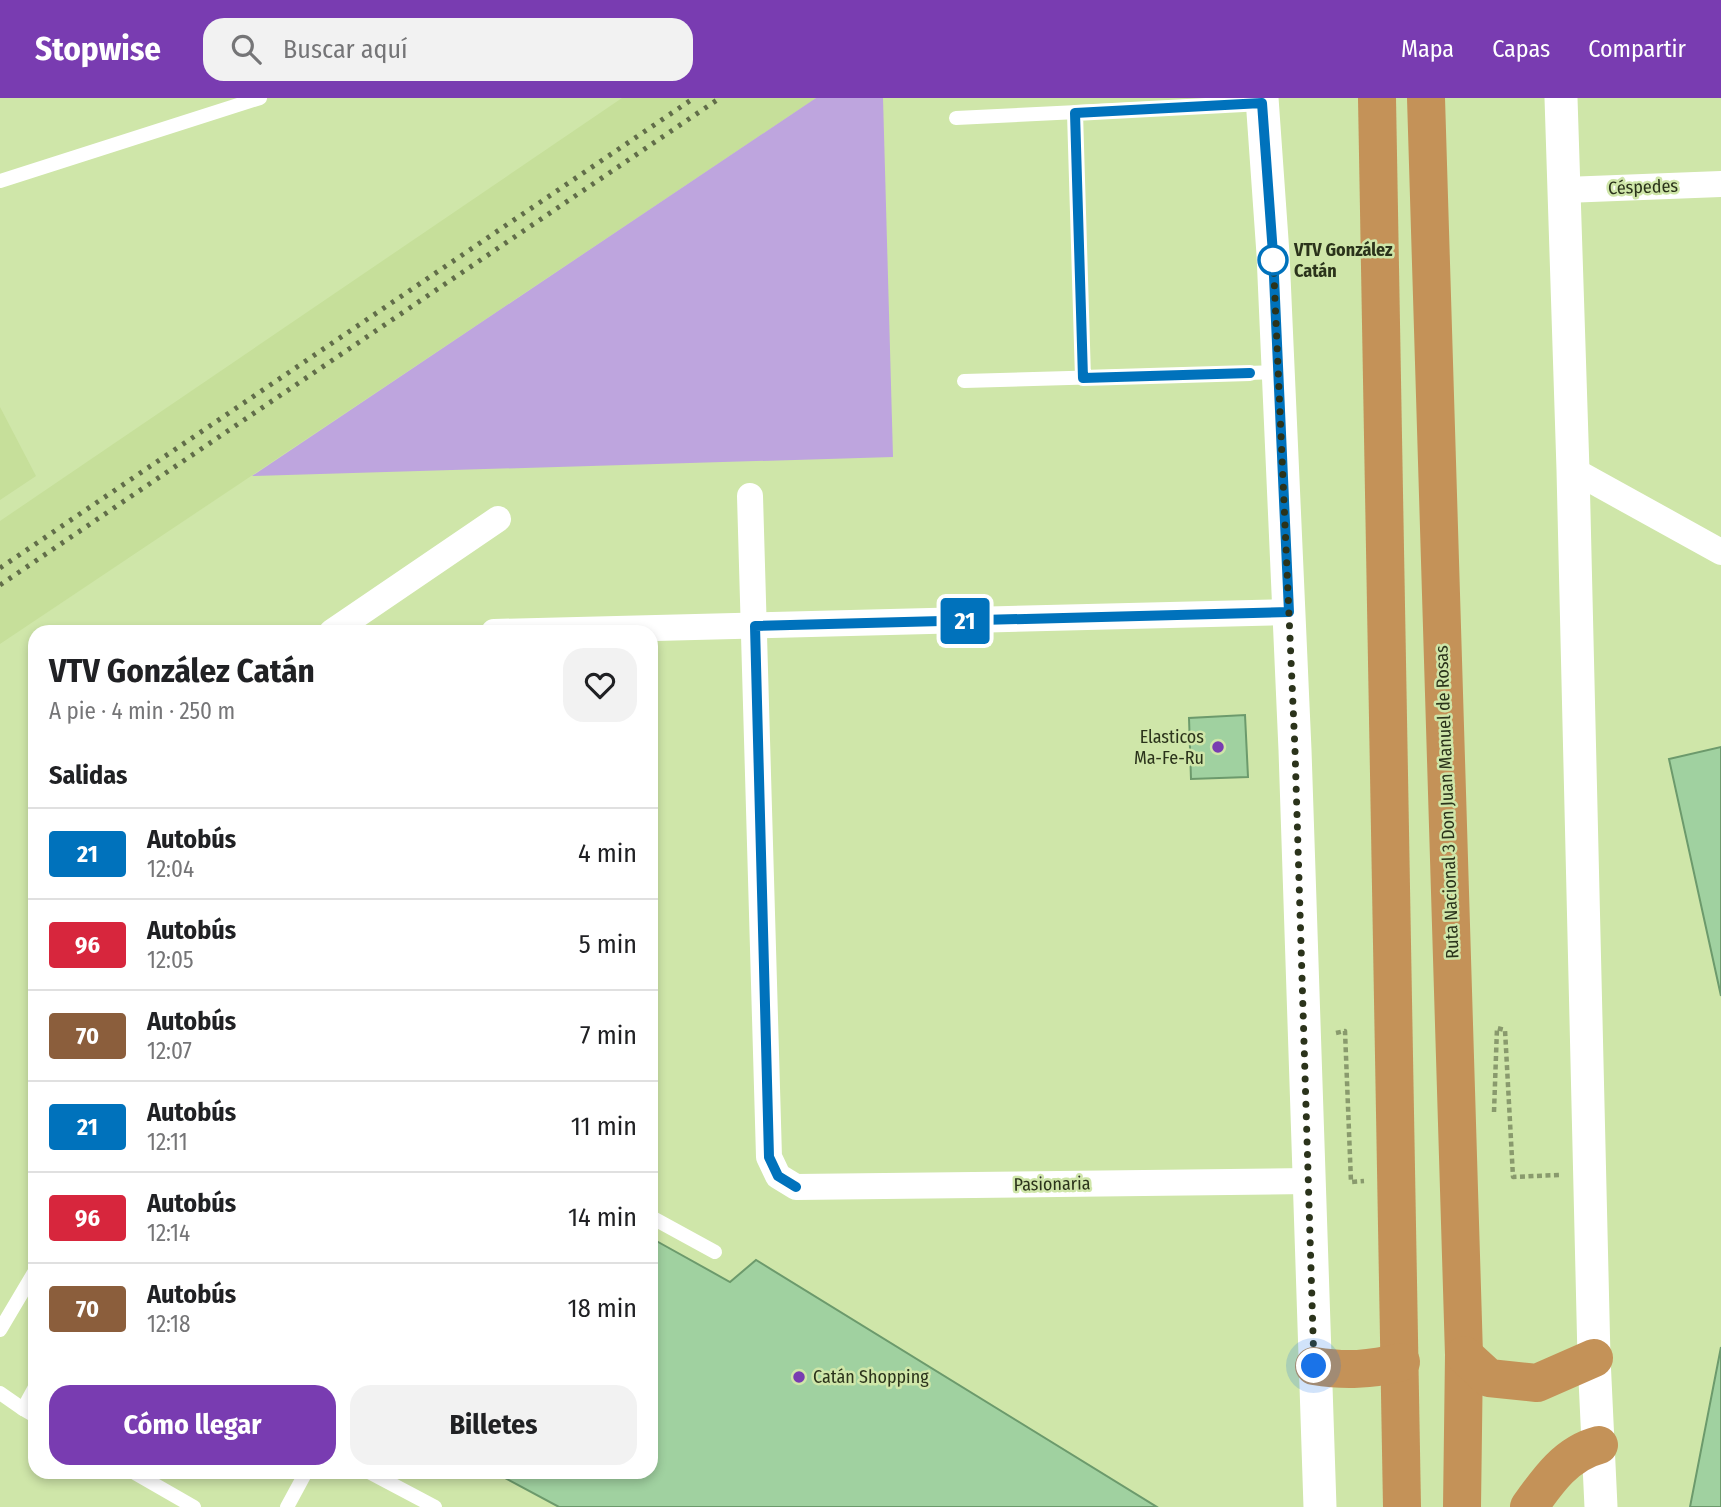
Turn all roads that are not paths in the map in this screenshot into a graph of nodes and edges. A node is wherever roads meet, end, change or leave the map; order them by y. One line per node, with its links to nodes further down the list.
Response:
1 (260, 98): 8 (lane)
2 (1377, 98): 29 (highway)
3 (1426, 98): 27 (highway, Ruta Nacional 3 Don Juan Manuel de Rosas)
4 (1561, 98): 10 (street)
5 (1262, 101): 6 (lane); 11 (street)
6 (1075, 113): 7 (lane); 12 (lane)
7 (956, 118)
8 (0, 181)
9 (1721, 184): 10 (street, Céspedes)
10 (1565, 190): 14 (street)
11 (1278, 372): 12 (lane); 18 (street)
12 (1083, 378): 13 (lane)
13 (964, 381)
14 (1573, 470): 17 (street); 28 (street)
15 (750, 496): 20 (street)
16 (498, 519): 19 (street)
17 (1721, 552)
18 (1289, 612): 20 (street); 22 (street)
19 (341, 625)
20 (755, 626): 21 (street); 22 (street, Pasionaria)
21 (658, 629)
22 (1308, 1181): 30 (street)
23 (658, 1221): 24 (lane)
24 (715, 1252)
25 (28, 1283): 26 (lane)
26 (0, 1330)
27 (1464, 1354): 28 (highway); 42 (highway, Ruta Nacional 3 Don Juan Manuel de Rosas)
28 (1594, 1358): 33 (street)
29 (1401, 1362): 30 (highway); 37 (highway)
30 (1314, 1366): 41 (street)
31 (0, 1394): 32 (lane)
32 (28, 1411)
33 (1599, 1444): 43 (highway); 44 (street)
34 (144, 1479): 38 (lane)
35 (302, 1479): 39 (lane)
36 (382, 1479): 40 (lane)
37 (1402, 1506)
38 (194, 1507)
39 (288, 1507)
40 (435, 1507)
41 (1320, 1507)
42 (1462, 1507)
43 (1528, 1507)
44 (1601, 1507)

